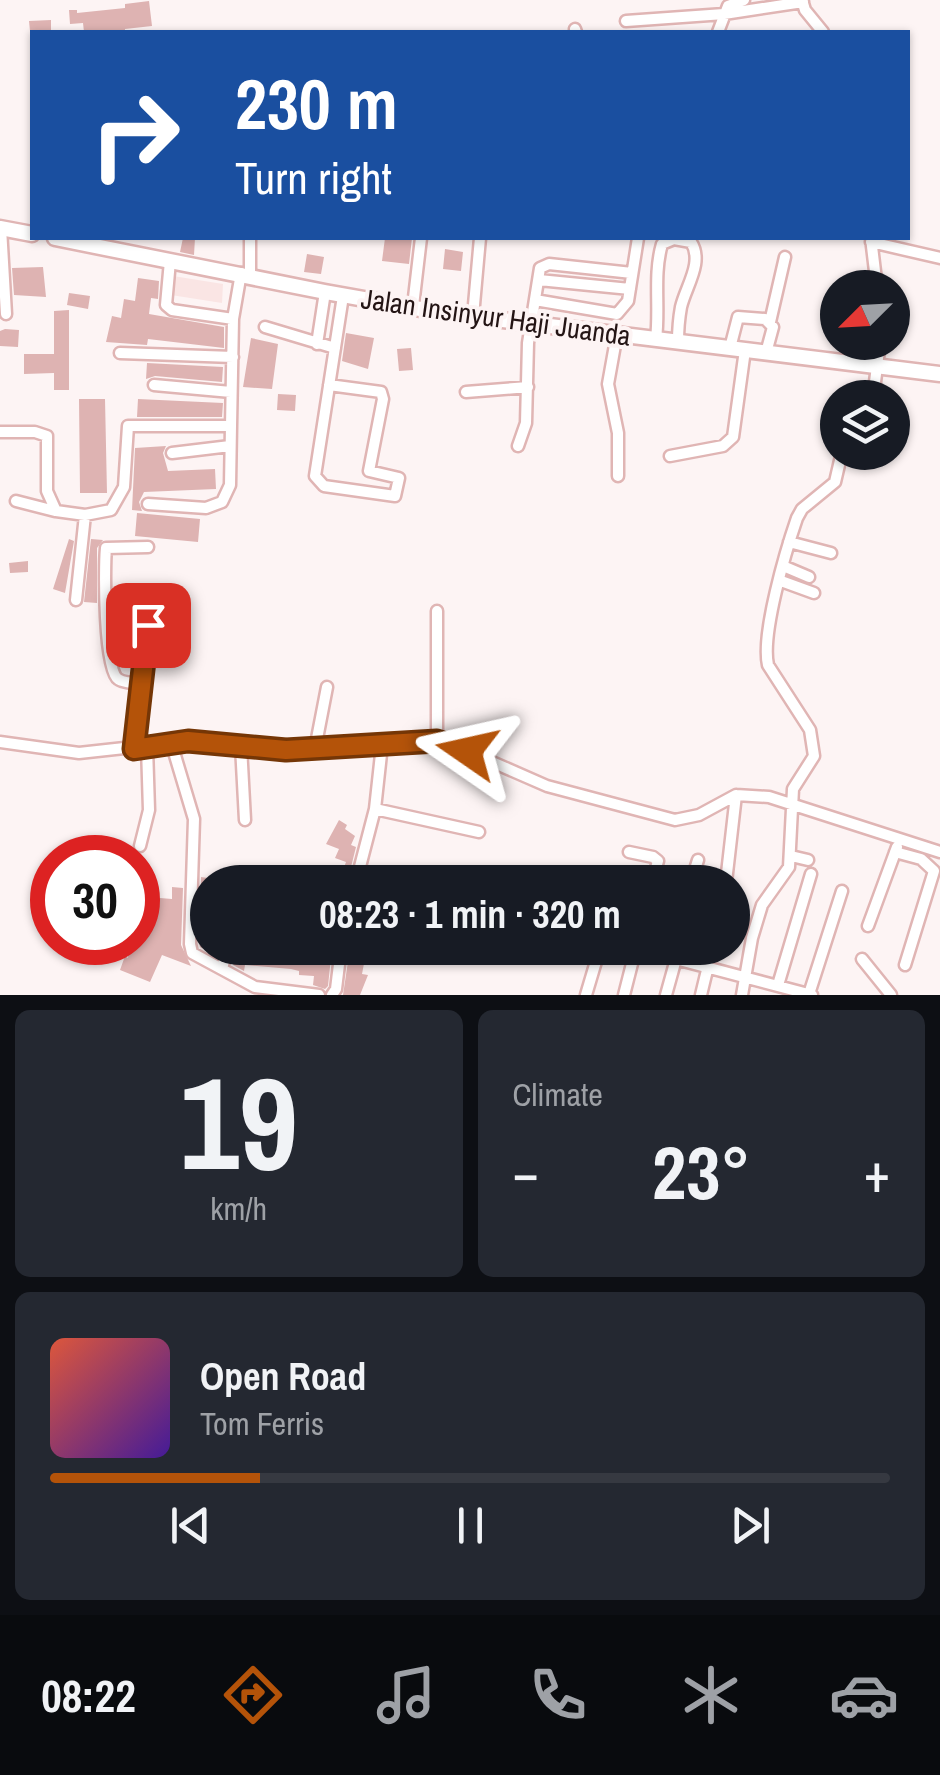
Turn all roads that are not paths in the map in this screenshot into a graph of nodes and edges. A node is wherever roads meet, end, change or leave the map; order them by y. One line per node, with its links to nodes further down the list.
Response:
1 (744, 0): 3 (street)
2 (802, 1): 3 (street); 8 (street)
3 (724, 14): 4 (street); 7 (street)
4 (657, 18): 5 (street); 6 (street)
5 (626, 21)
6 (658, 30)
7 (719, 30)
8 (822, 30)
9 (1, 228): 10 (main road); 34 (street)
10 (30, 234)
11 (83, 240): 19 (main road, Jalan Insinyur Haji Juanda)
12 (250, 240): 25 (street)
13 (420, 240): 32 (street)
14 (480, 240): 35 (street)
15 (638, 240): 24 (street)
16 (672, 240): 31 (street)
17 (680, 240): 33 (street)
18 (871, 240): 21 (street); 23 (street)
19 (110, 242): 22 (main road, Jalan Insinyur Haji Juanda)
20 (785, 258): 37 (street)
21 (940, 258)
22 (170, 261): 25 (main road, Jalan Insinyur Haji Juanda); 36 (street)
23 (875, 270)
24 (632, 273): 26 (street); 27 (street)
25 (245, 274): 28 (main road, Jalan Insinyur Haji Juanda); 36 (street)
26 (539, 280): 27 (street); 30 (street)
27 (630, 289): 30 (street)
28 (325, 292): 29 (main road, Jalan Insinyur Haji Juanda); 43 (street)
29 (343, 296): 32 (main road, Jalan Insinyur Haji Juanda); 44 (street)
30 (534, 300): 38 (street)
31 (660, 301): 33 (street); 41 (street)
32 (414, 306): 35 (main road, Jalan Insinyur Haji Juanda)
33 (682, 306): 42 (street)
34 (6, 314)
35 (473, 316): 38 (main road, Jalan Insinyur Haji Juanda)
36 (233, 319): 48 (street)
37 (770, 322): 45 (street); 47 (street)
38 (530, 325): 40 (main road, Jalan Insinyur Haji Juanda); 55 (street)
39 (264, 327): 43 (street)
40 (617, 334): 41 (main road, Jalan Insinyur Haji Juanda); 66 (street)
41 (656, 340): 42 (main road, Jalan Insinyur Haji Juanda)
42 (678, 342): 45 (main road, Jalan Insinyur Haji Juanda)
43 (317, 344): 44 (street)
44 (334, 348): 54 (street)
45 (737, 349): 47 (main road, Jalan Insinyur Haji Juanda); 63 (street)
46 (120, 352): 48 (street)
47 (766, 353): 50 (main road, Jalan Insinyur Haji Juanda)
48 (233, 357): 56 (street)
49 (878, 360): 50 (street)
50 (877, 366): 51 (main road, Jalan Insinyur Haji Juanda); 52 (street)
51 (940, 374)
52 (875, 380)
53 (154, 385): 56 (street)
54 (329, 386): 65 (street); 67 (street)
55 (528, 387): 57 (street); 61 (street)
56 (231, 392): 58 (street)
57 (466, 392)
58 (232, 426): 60 (street); 71 (street)
59 (0, 432): 70 (street)
60 (230, 446): 62 (street); 69 (street)
61 (518, 446)
62 (172, 453)
63 (670, 456)
64 (839, 470): 72 (street)
65 (369, 471): 67 (street); 67 (street)
66 (618, 476)
67 (363, 492)
68 (16, 500): 70 (street)
69 (148, 504)
70 (56, 511): 71 (street)
71 (85, 515): 79 (street)
72 (789, 542): 74 (street); 75 (street)
73 (148, 547): 82 (street)
74 (831, 553)
75 (783, 566): 76 (street); 77 (street)
76 (809, 576)
77 (780, 581): 78 (street); 93 (street)
78 (814, 594)
79 (76, 600)
80 (437, 611): 84 (street)
81 (148, 625): 82 (street)
82 (141, 683): 90 (street)
83 (328, 687): 91 (street)
84 (437, 741): 87 (street); 92 (street)
85 (0, 742): 90 (street)
86 (171, 742): 88 (street); 89 (street); 120 (street)
87 (382, 745): 91 (street); 94 (street)
88 (241, 746): 91 (street); 95 (street)
89 (147, 747): 90 (street); 97 (street)
90 (134, 749)
91 (315, 750)
92 (736, 794): 93 (street); 108 (street)
93 (791, 802): 98 (street); 102 (street)
94 (375, 809): 96 (street); 105 (street)
95 (245, 820)
96 (479, 832)
97 (143, 835)
98 (902, 839): 100 (street); 101 (street)
99 (629, 852): 106 (street)
100 (895, 852): 111 (street); 119 (street)
101 (940, 852)
102 (790, 856): 104 (street); 121 (street)
103 (698, 860): 107 (street)
104 (808, 860)
105 (360, 865)
106 (657, 865)
107 (696, 865)
108 (728, 865)
109 (810, 874): 122 (street)
110 (842, 891): 125 (street)
111 (868, 926)
112 (862, 959): 124 (street)
113 (223, 965): 120 (street)
114 (340, 965): 127 (street)
115 (595, 965): 128 (street)
116 (631, 965): 129 (street)
117 (670, 965): 130 (street)
118 (705, 965): 121 (street); 131 (street)
119 (905, 966)
120 (222, 968): 123 (street)
121 (744, 978): 122 (street); 132 (street)
122 (782, 989): 125 (street)
123 (252, 991): 126 (street)
124 (887, 993)
125 (810, 994)
126 (320, 995)
127 (332, 995)
128 (586, 995)
129 (624, 995)
130 (666, 995)
131 (701, 995)
132 (742, 995)

